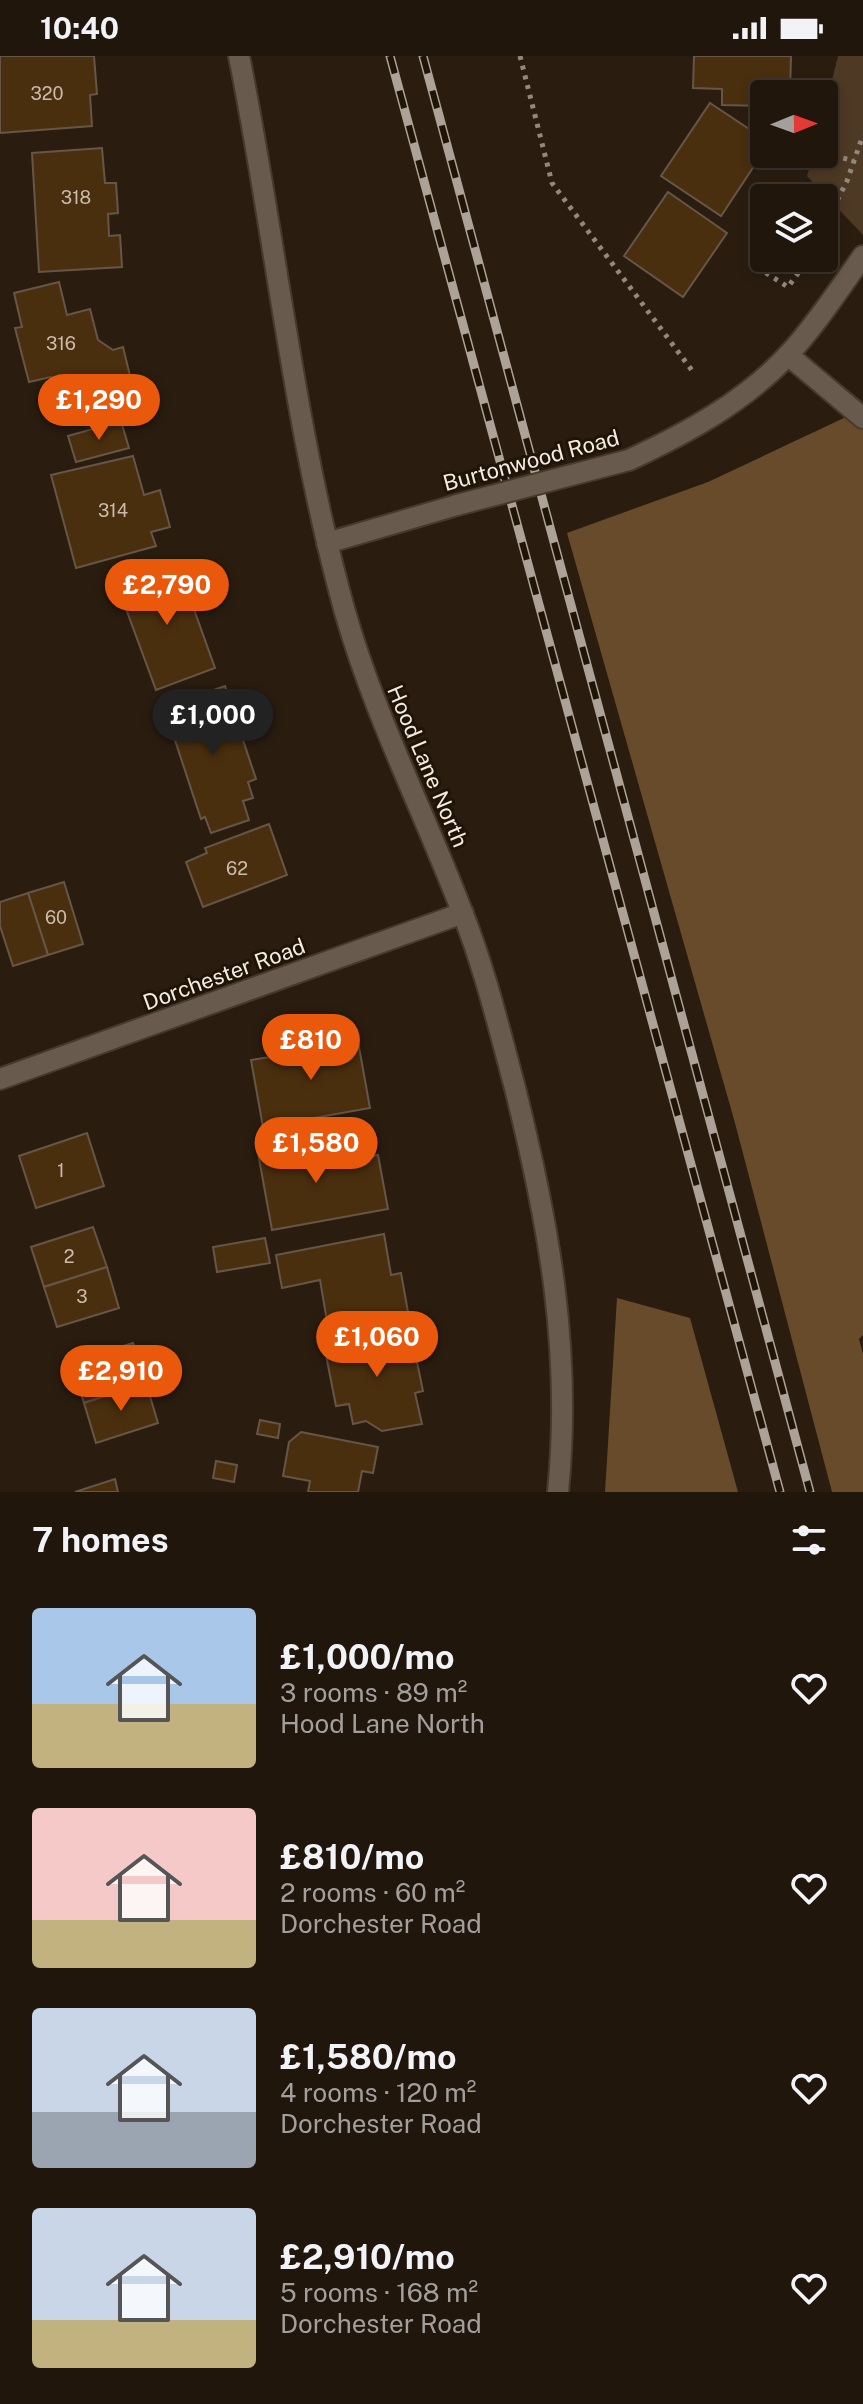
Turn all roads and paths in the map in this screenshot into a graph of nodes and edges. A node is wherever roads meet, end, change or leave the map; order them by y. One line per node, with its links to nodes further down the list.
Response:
1 (239, 56): 13 (street, Hood Lane North)
2 (520, 56): 11 (path)
3 (863, 135): 5 (path)
4 (838, 157): 5 (path)
5 (854, 161): 6 (path)
6 (838, 196)
7 (863, 256): 10 (street, Burtonwood Road)
8 (765, 272): 9 (path)
9 (799, 272)
10 (788, 355): 12 (street); 13 (street, Burtonwood Road, bridge)
11 (694, 373)
12 (863, 418)
13 (327, 543): 14 (street, Hood Lane North)
14 (463, 913): 15 (street, Dorchester Road); 16 (street, Hood Lane North)
15 (0, 1079)
16 (558, 1492)

